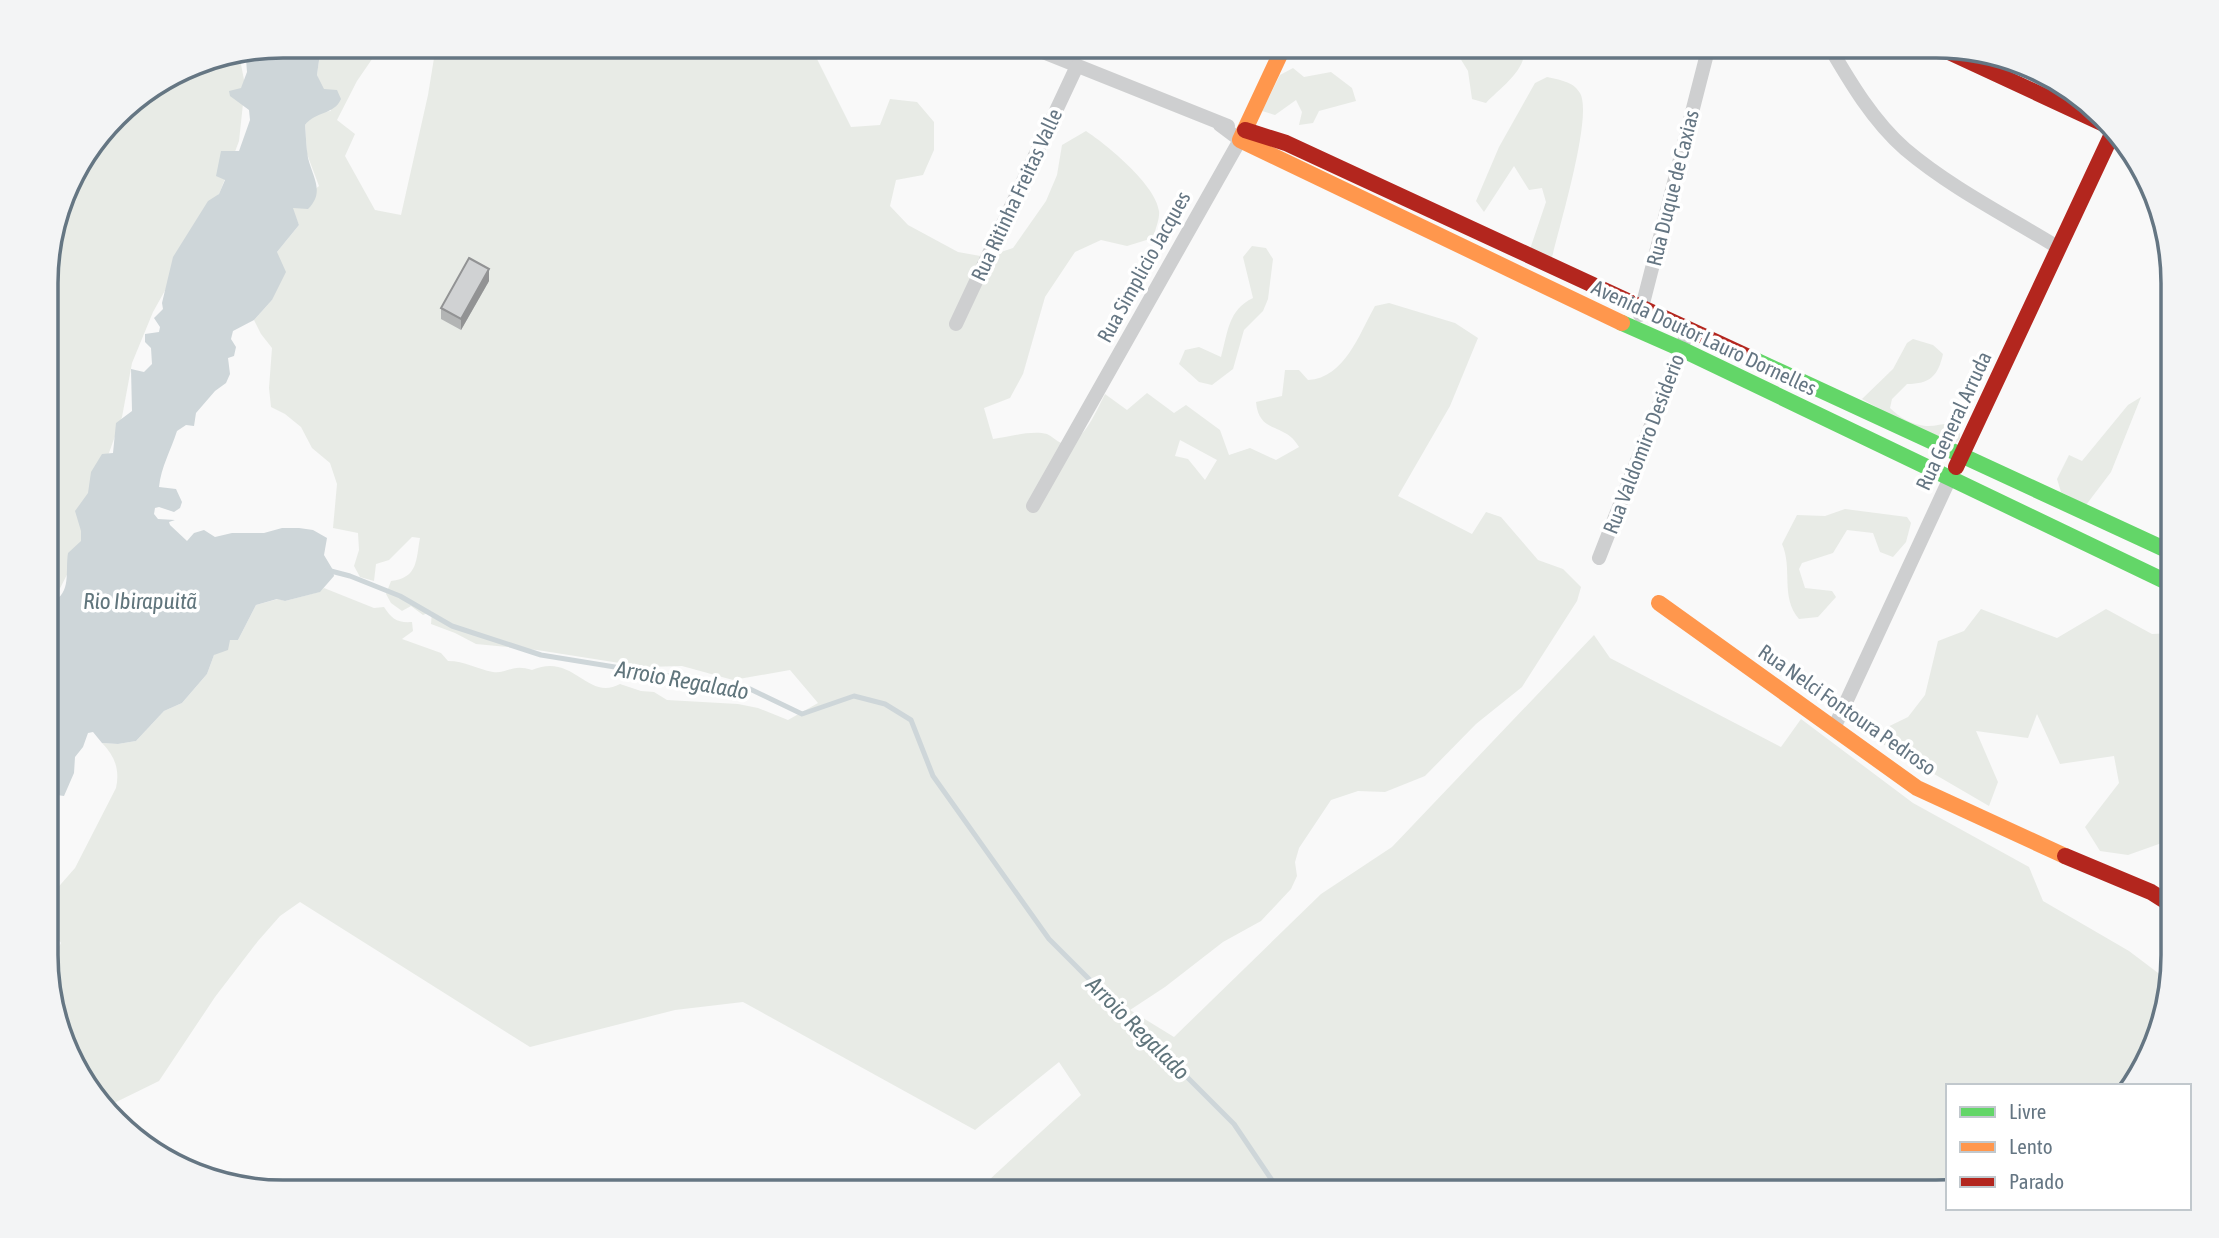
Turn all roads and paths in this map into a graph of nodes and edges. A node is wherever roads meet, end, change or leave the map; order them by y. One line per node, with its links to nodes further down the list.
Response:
1 (1057, 58): 6 (street, Avenida Doutor Lauro Dornelles)
2 (1278, 58): 8 (main road, Rua Simplicio Jacques)
3 (1706, 58): 11 (street, Rua Duque de Caxias)
4 (1836, 58): 10 (street)
5 (1966, 60): 7 (main road)
6 (1077, 66): 8 (street, Avenida Doutor Lauro Dornelles); 12 (street, Rua Ritinha Freitas Valle)
7 (2089, 117)
8 (1242, 135): 11 (main road, Avenida Doutor Lauro Dornelles); 13 (main road, Avenida Doutor Lauro Dornelles); 18 (street, Rua Simplicio Jacques)
9 (2110, 139): 10 (main road, Rua General Arruda)
10 (2059, 248): 16 (main road, Rua General Arruda)
11 (1642, 309): 13 (street, Rua Duque de Caxias); 14 (main road, Avenida Doutor Lauro Dornelles)
12 (956, 324)
13 (1634, 330): 15 (main road, Avenida Doutor Lauro Dornelles)
14 (1687, 330): 15 (street, Rua Valdomiro Desiderio); 16 (main road, Avenida Doutor Lauro Dornelles)
15 (1681, 349): 17 (main road, Avenida Doutor Lauro Dornelles); 20 (street, Rua Valdomiro Desiderio)
16 (1961, 456): 17 (main road, Rua General Arruda); 19 (main road, Avenida Doutor Lauro Dornelles)
17 (1950, 478): 21 (main road, Avenida Doutor Lauro Dornelles); 23 (street, Rua General Arruda)
18 (1033, 506)
19 (2161, 548)
20 (1599, 558)
21 (2161, 579)
22 (1659, 603): 23 (main road, Rua Nelci Fontoura Pedroso)
23 (1834, 729): 24 (main road, Rua Nelci Fontoura Pedroso)
24 (2161, 898)

